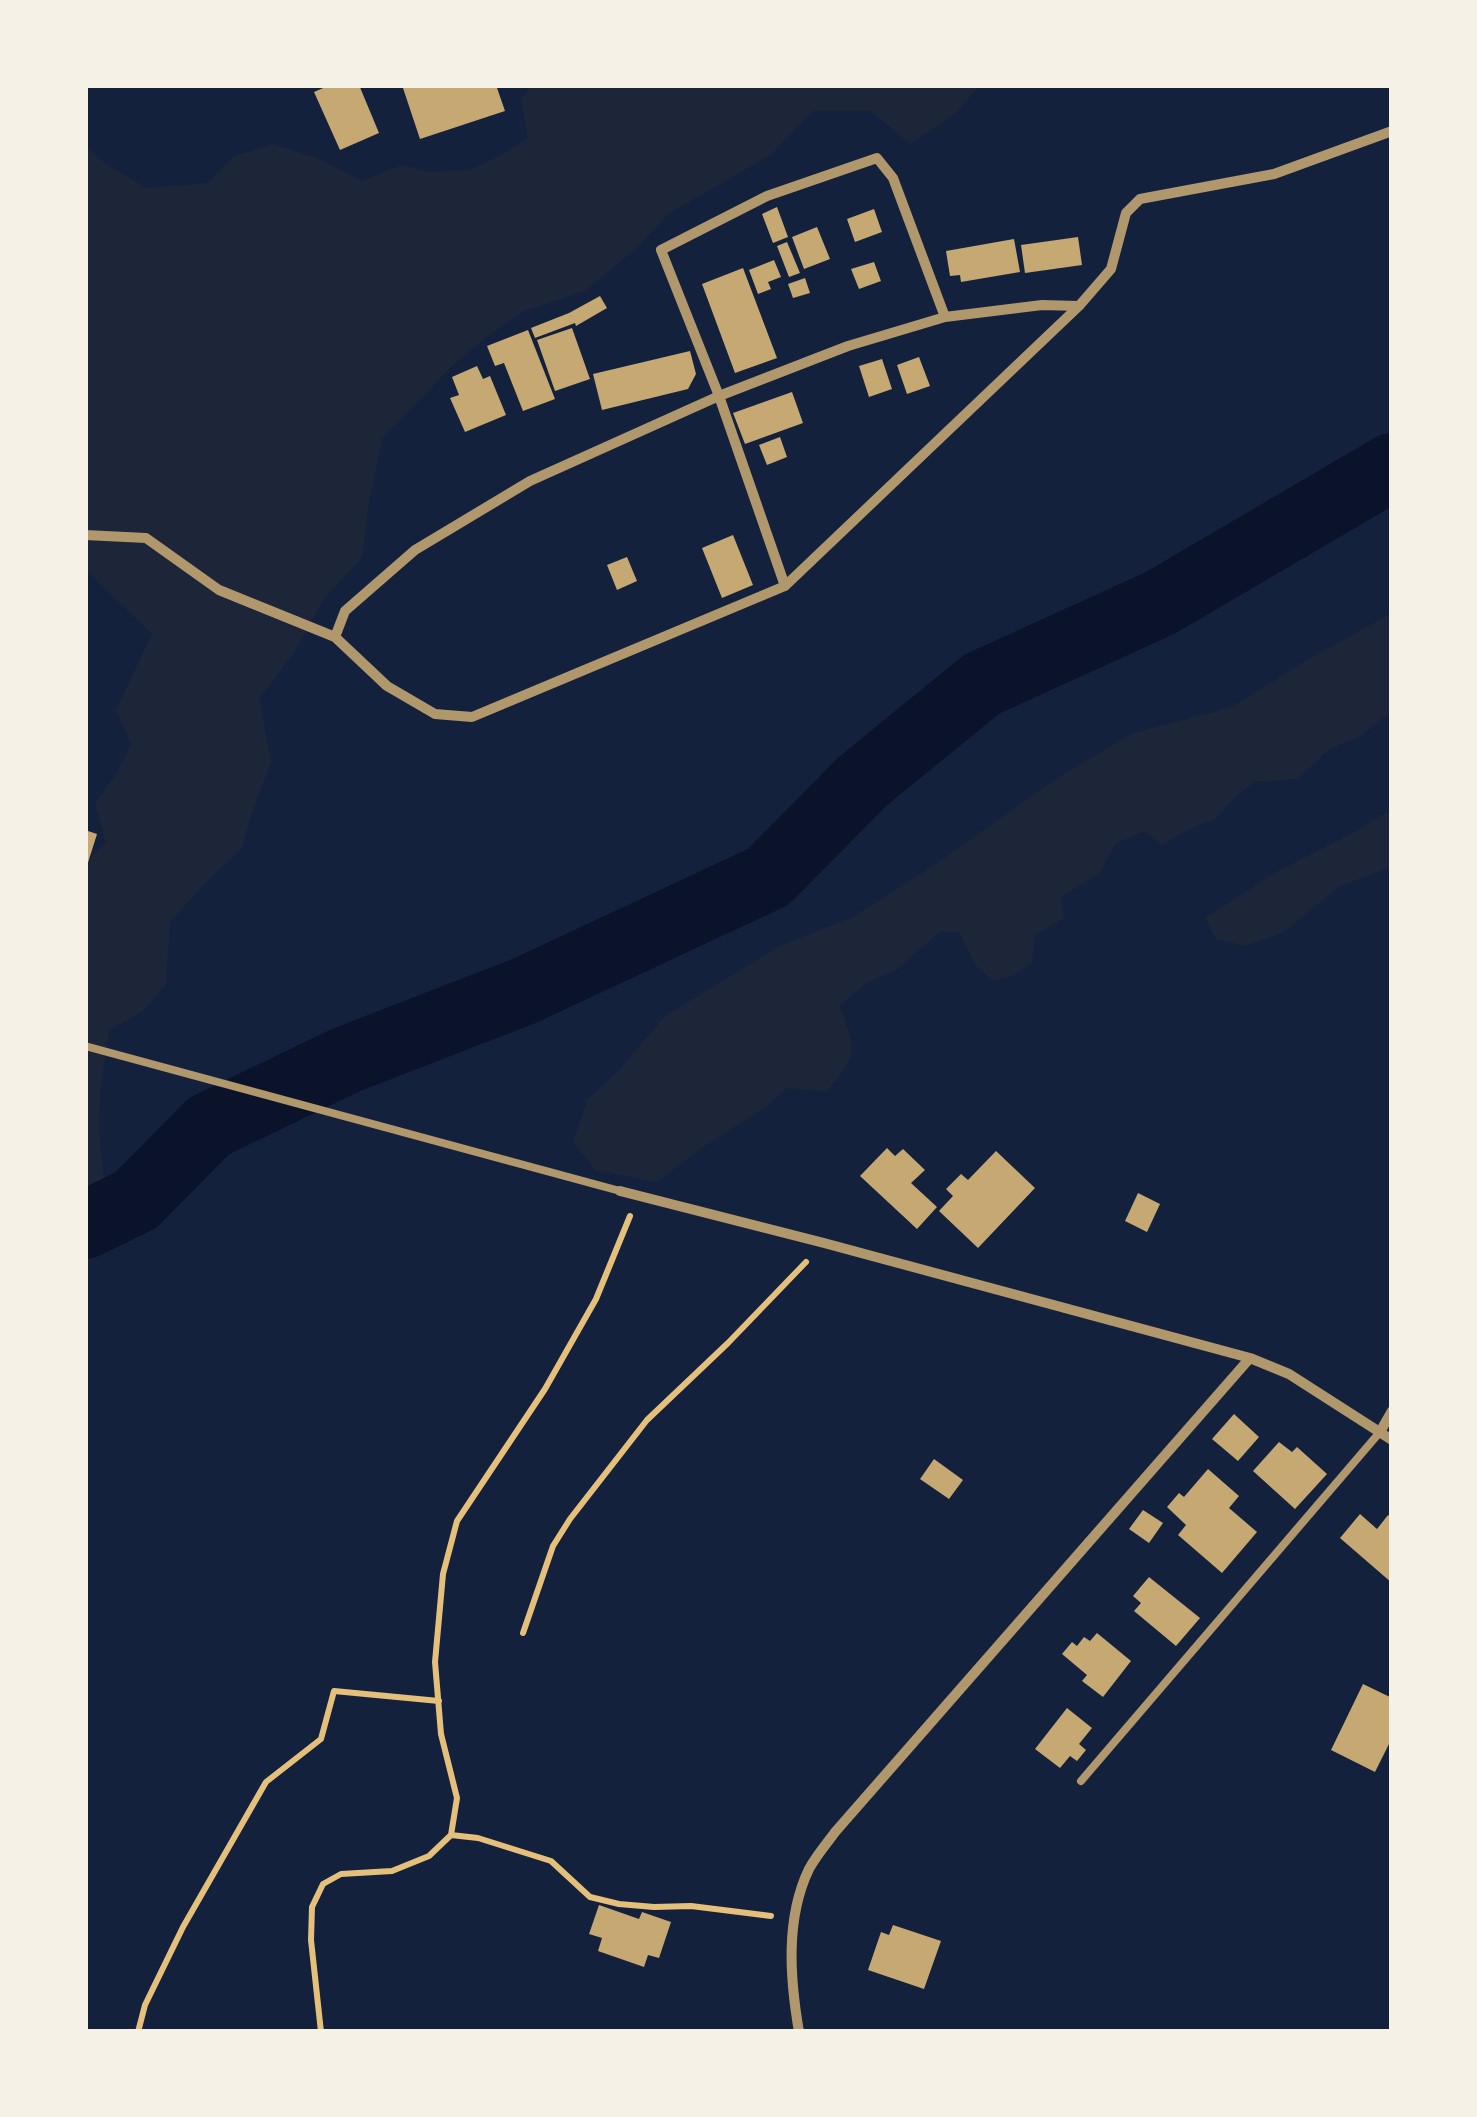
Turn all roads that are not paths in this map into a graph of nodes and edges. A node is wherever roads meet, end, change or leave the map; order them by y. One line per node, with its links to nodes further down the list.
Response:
1 (1392, 131): 2 (street)
2 (1079, 306): 3 (street); 6 (street)
3 (945, 316): 4 (street); 4 (street)
4 (718, 396): 6 (street); 7 (street)
5 (85, 535): 7 (street)
6 (785, 586): 7 (street)
7 (335, 637)
8 (85, 1046): 9 (lane)
9 (620, 1192): 10 (street)
10 (1250, 1358): 12 (street); 15 (street)
11 (1392, 1412): 12 (street)
12 (1380, 1432): 13 (street); 14 (lane)
13 (1392, 1440)
14 (1081, 1780)
15 (799, 2032)

